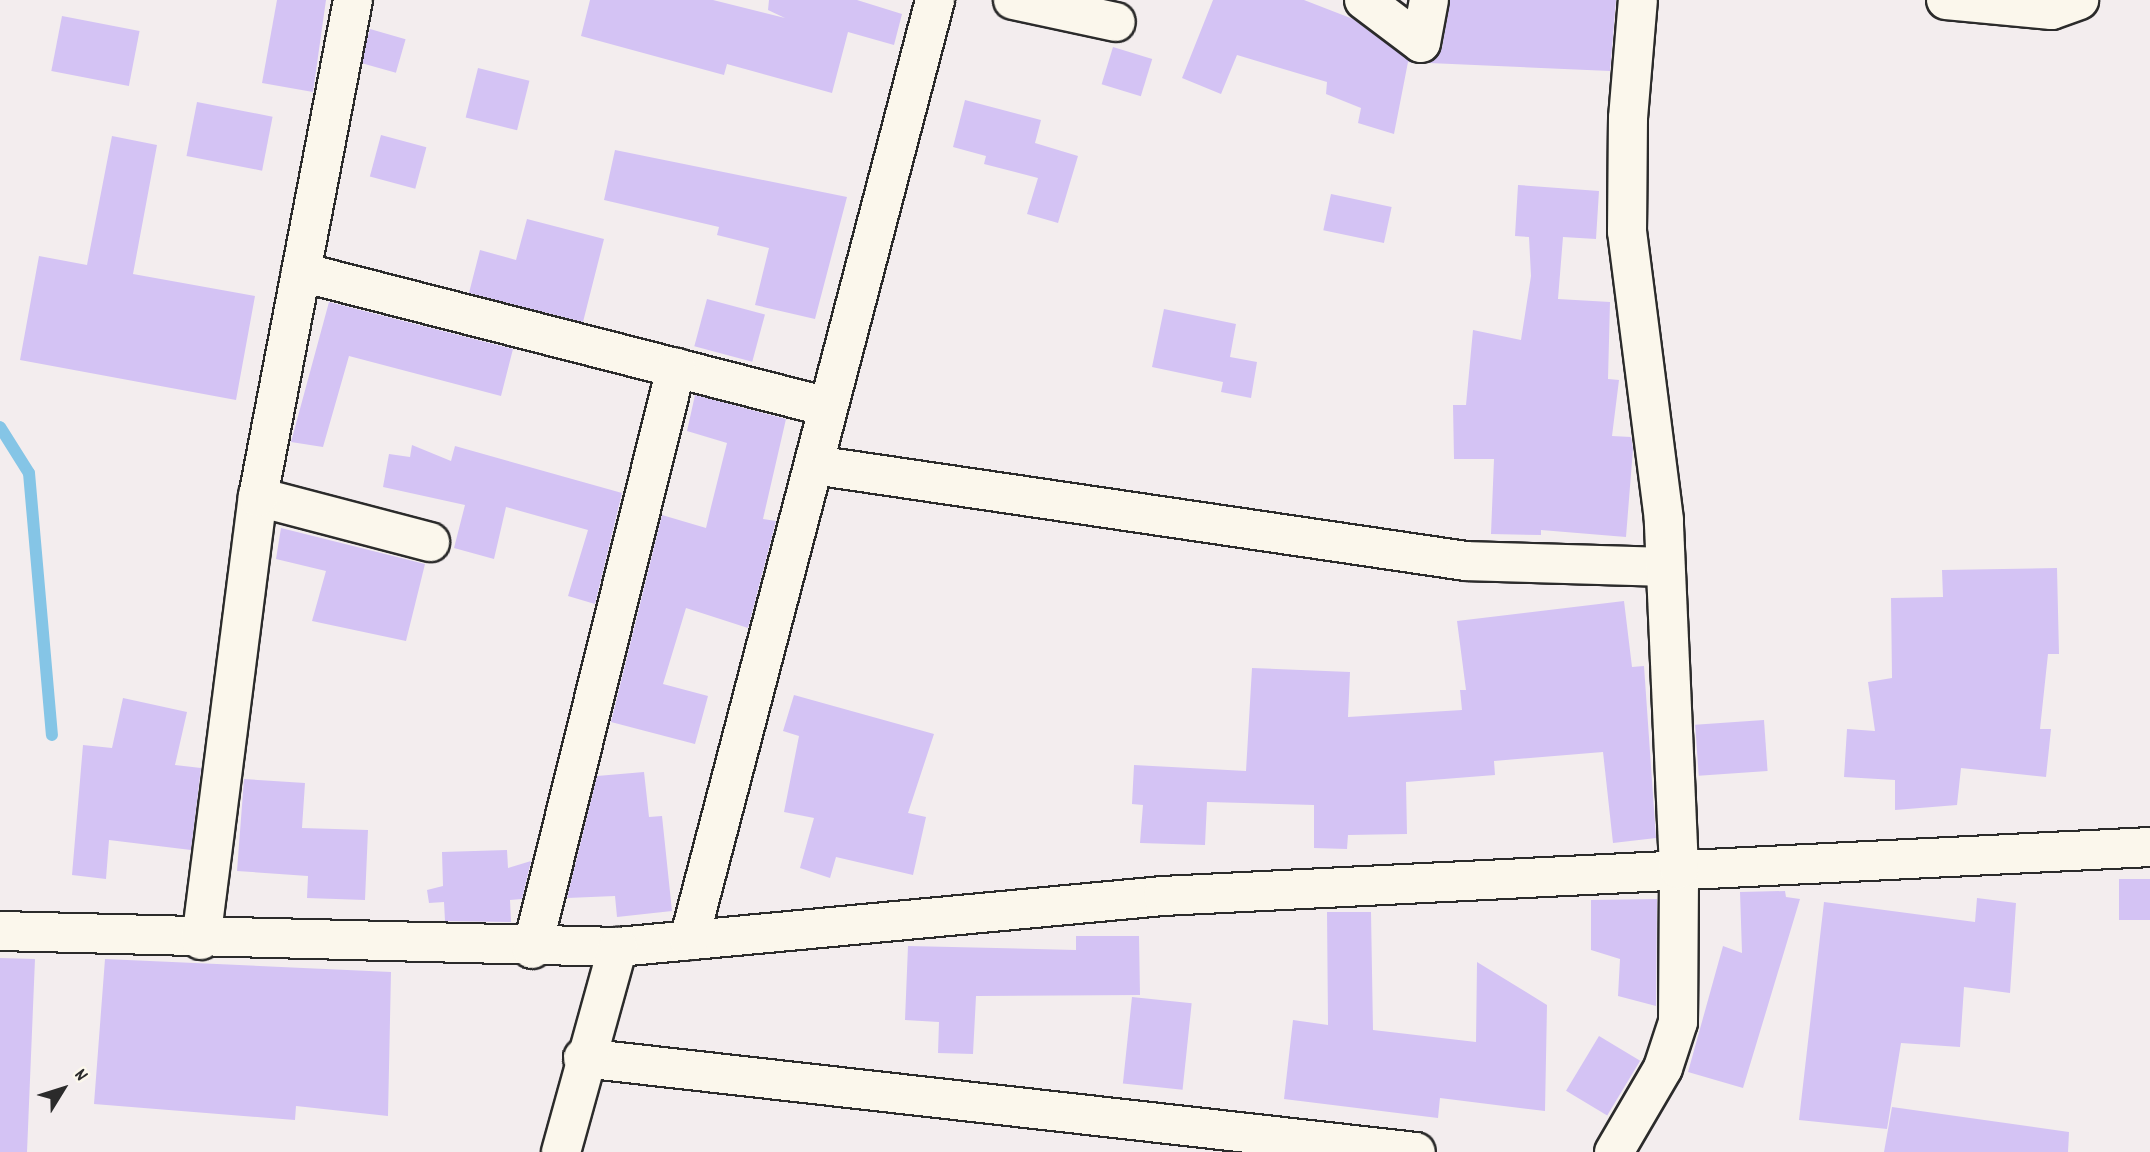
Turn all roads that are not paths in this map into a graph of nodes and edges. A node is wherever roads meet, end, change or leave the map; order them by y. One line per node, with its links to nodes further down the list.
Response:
1 (353, 0): 10 (street)
2 (935, 0): 12 (street)
3 (1013, 0): 9 (street)
4 (1364, 0): 5 (street)
5 (1429, 0)
6 (1639, 0): 16 (street)
7 (1946, 0): 8 (street)
8 (2079, 0)
9 (1116, 22)
10 (301, 272): 11 (street); 14 (street)
11 (676, 368): 12 (street); 23 (street)
12 (828, 407): 13 (street)
13 (814, 465): 16 (street); 21 (street)
14 (258, 497): 15 (street); 20 (street)
15 (430, 542)
16 (1665, 567): 18 (street)
17 (2150, 847): 18 (street)
18 (1679, 869): 21 (street); 27 (street)
19 (0, 931): 20 (street)
20 (201, 940): 23 (street)
21 (689, 940): 22 (street)
22 (618, 947): 23 (street); 24 (street)
23 (532, 949)
24 (583, 1058): 25 (street); 26 (street)
25 (561, 1152)
26 (1416, 1152)
27 (1614, 1152)

